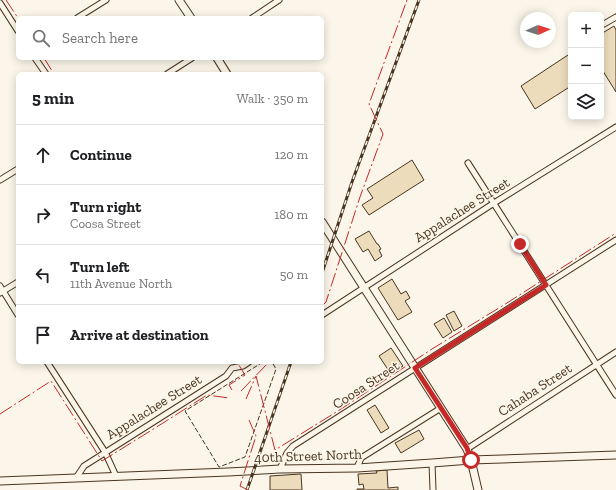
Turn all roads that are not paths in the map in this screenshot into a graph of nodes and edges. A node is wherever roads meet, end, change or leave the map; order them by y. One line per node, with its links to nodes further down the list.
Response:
1 (106, 0): 5 (street)
2 (180, 0): 6 (street)
3 (278, 0): 7 (street)
4 (0, 3): 10 (street)
5 (80, 16)
6 (190, 16)
7 (255, 16)
8 (616, 17): 9 (street)
9 (604, 24)
10 (16, 28)
11 (37, 60): 14 (street)
12 (189, 60): 15 (street)
13 (218, 60): 16 (street)
14 (45, 72)
15 (170, 72)
16 (226, 72)
17 (616, 127): 21 (street, Appalachee Street)
18 (468, 162): 21 (street)
19 (16, 170): 20 (street)
20 (0, 180)
21 (494, 203): 25 (street); 27 (street, Appalachee Street)
22 (324, 225): 27 (street)
23 (616, 240): 25 (street, Coosa Street)
24 (16, 283): 28 (street)
25 (546, 285): 35 (street); 37 (street, Coosa Street)
26 (0, 286): 28 (street)
27 (364, 287): 30 (street, Appalachee Street); 37 (street)
28 (2, 292): 29 (street)
29 (16, 312)
30 (324, 314)
31 (616, 352): 35 (street, Cahaba Street)
32 (48, 364): 41 (street)
33 (230, 364): 36 (street)
34 (246, 364): 36 (street, Appalachee Street)
35 (597, 364): 38 (street); 40 (street, Cahaba Street)
36 (232, 368): 41 (street, Appalachee Street)
37 (415, 368): 39 (street); 46 (street, Coosa Street)
38 (616, 395)
39 (441, 408): 40 (street); 45 (street)
40 (467, 448): 43 (street)
41 (105, 452): 47 (street); 48 (street, Appalachee Street)
42 (616, 455): 43 (street, 40th Street North)
43 (471, 460): 44 (street, 40th Street North); 51 (street)
44 (432, 463): 45 (street, 40th Street North); 50 (street)
45 (357, 468): 46 (street, 40th Street North)
46 (280, 469): 47 (street, 40th Street North)
47 (116, 476): 48 (street, 40th Street North)
48 (76, 478): 49 (street, 40th Street North)
49 (0, 481)
50 (433, 490)
51 (478, 490)

